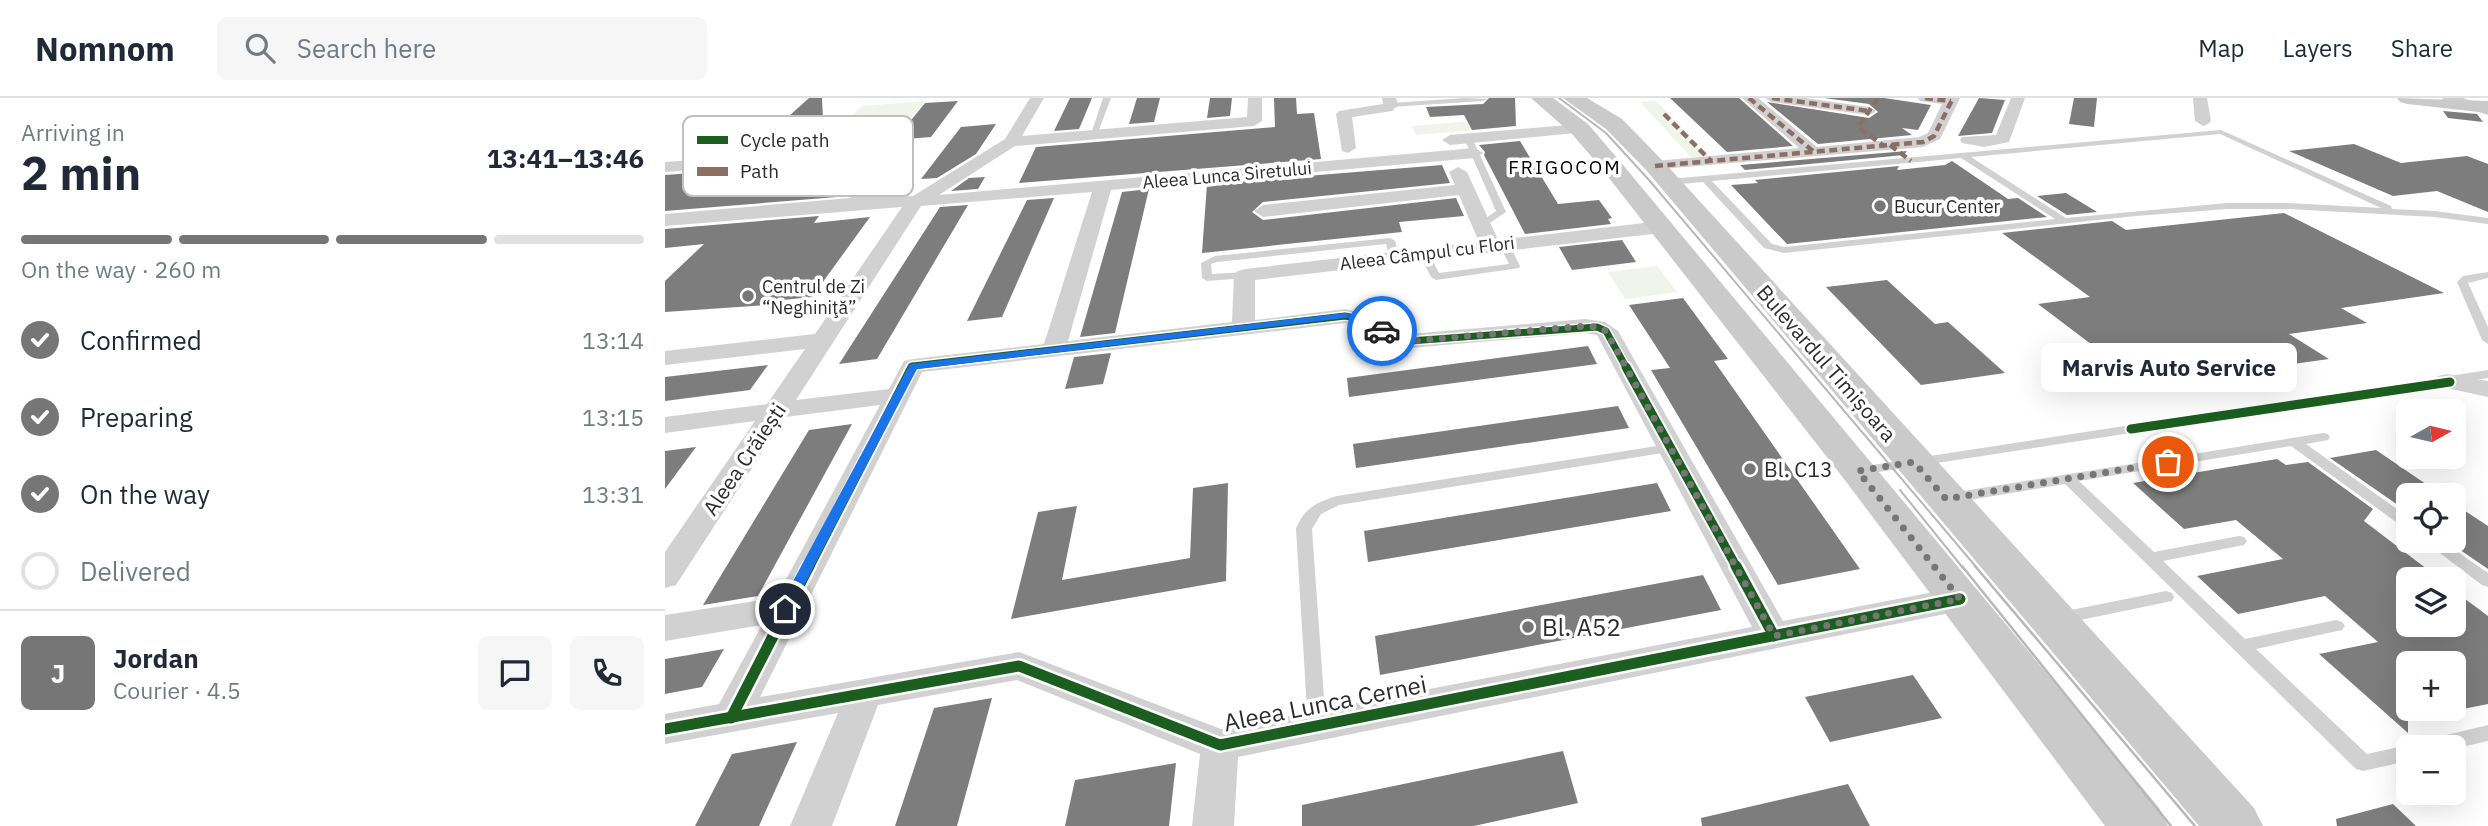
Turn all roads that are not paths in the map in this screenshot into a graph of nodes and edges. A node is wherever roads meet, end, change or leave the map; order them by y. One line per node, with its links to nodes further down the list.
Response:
1 (1037, 98): 21 (street, Aleea Crăiești)
2 (1107, 98): 19 (lane)
3 (1255, 98): 19 (street, Aleea Crăiești)
4 (1749, 98): 24 (street)
5 (1772, 98): 15 (street)
6 (1925, 98): 12 (street)
7 (2018, 98): 20 (street)
8 (2200, 98): 18 (street)
9 (2407, 98): 16 (main road)
10 (2449, 98): 16 (street)
11 (1483, 99): 14 (lane)
12 (1952, 100): 23 (street)
13 (1546, 101): 17 (main road, Bulevardul Timișoara)
14 (1390, 102): 26 (street)
15 (1873, 105): 23 (street)
16 (2482, 107)
17 (1586, 113): 22 (street, Aleea Lunca Siretului); 30 (main road, Bulevardul Timișoara); 42 (main road, Bulevardul Timișoara)
18 (2203, 121)
19 (1093, 135): 21 (street, Aleea Crăiești)
20 (1968, 140)
21 (1011, 142): 34 (street, Aleea Crăiești)
22 (1472, 146): 25 (street, Aleea Lunca Siretului); 26 (street, Aleea Lunca Siretului); 41 (lane)
23 (1884, 146): 24 (street)
24 (1814, 152): 30 (street)
25 (1451, 155): 26 (street, Aleea Lunca Siretului); 32 (street)
26 (1350, 156): 31 (street, Aleea Lunca Siretului)
27 (1963, 156): 30 (lane); 37 (lane); 39 (lane)
28 (683, 166): 29 (street)
29 (665, 167)
30 (1677, 176): 39 (lane); 62 (main road, Bulevardul Timișoara)
31 (1103, 186): 34 (street, Aleea Lunca Siretului); 51 (street)
32 (1466, 189): 36 (street); 41 (street)
33 (862, 196): 35 (street)
34 (915, 202): 35 (street, Aleea Lunca Siretului); 49 (street, Aleea Crăiești)
35 (856, 204): 38 (street, Aleea Lunca Siretului)
36 (1263, 211)
37 (2399, 212): 39 (lane); 40 (lane)
38 (665, 220)
39 (2063, 220)
40 (2488, 221)
41 (1481, 226): 43 (street)
42 (1661, 227): 43 (street, Aleea Câmpul cu Flori); 63 (main road, Bulevardul Timișoara)
43 (1498, 245): 44 (street, Aleea Câmpul cu Flori); 44 (lane)
44 (1424, 254): 45 (street, Aleea Câmpul cu Flori)
45 (1394, 257): 46 (street, Aleea Câmpul cu Flori); 46 (lane)
46 (1245, 275): 48 (street)
47 (2488, 275): 50 (lane)
48 (1243, 326): 51 (street); 61 (street)
49 (822, 340): 52 (street); 57 (street, Aleea Crăiești)
50 (2488, 340)
51 (1054, 349): 56 (street)
52 (665, 358)
53 (2488, 374): 54 (lane)
54 (2447, 381): 55 (street); 62 (lane)
55 (2488, 389)
56 (898, 395): 57 (street); 74 (street)
57 (776, 410): 58 (street); 70 (street, Aleea Crăiești)
58 (665, 425)
59 (2323, 436): 60 (lane)
60 (2293, 441): 64 (lane); 66 (lane)
61 (1669, 448): 78 (street); 82 (lane)
62 (1914, 462): 63 (lane); 65 (main road, Bulevardul Timișoara)
63 (1858, 471): 73 (main road, Bulevardul Timișoara)
64 (2068, 479): 65 (lane); 69 (lane)
65 (1946, 499): 75 (main road, Bulevardul Timișoara)
66 (2396, 515)
67 (2239, 541): 69 (lane)
68 (2449, 553): 71 (lane)
69 (2151, 558): 79 (lane)
70 (665, 577)
71 (2488, 581)
72 (2166, 597): 75 (lane)
73 (1960, 599): 78 (street, Aleea Lunca Cernei); 90 (main road, Bulevardul Timișoara)
74 (785, 609): 77 (street); 81 (street)
75 (2053, 620): 91 (main road, Bulevardul Timișoara)
76 (2336, 626): 79 (lane)
77 (665, 628)
78 (1774, 636): 82 (street, Aleea Lunca Cernei)
79 (2242, 646): 87 (lane)
80 (864, 694): 81 (street, Aleea Lunca Cernei); 86 (street, Aleea Lunca Cernei); 88 (street)
81 (731, 718): 83 (street, Aleea Lunca Cernei)
82 (1317, 726): 86 (street, Aleea Lunca Cernei)
83 (665, 729)
84 (2488, 733): 85 (lane)
85 (2466, 738)
86 (1220, 745): 89 (street)
87 (2396, 755)
88 (811, 826)
89 (1213, 826)
90 (2139, 826)
91 (2234, 826)

